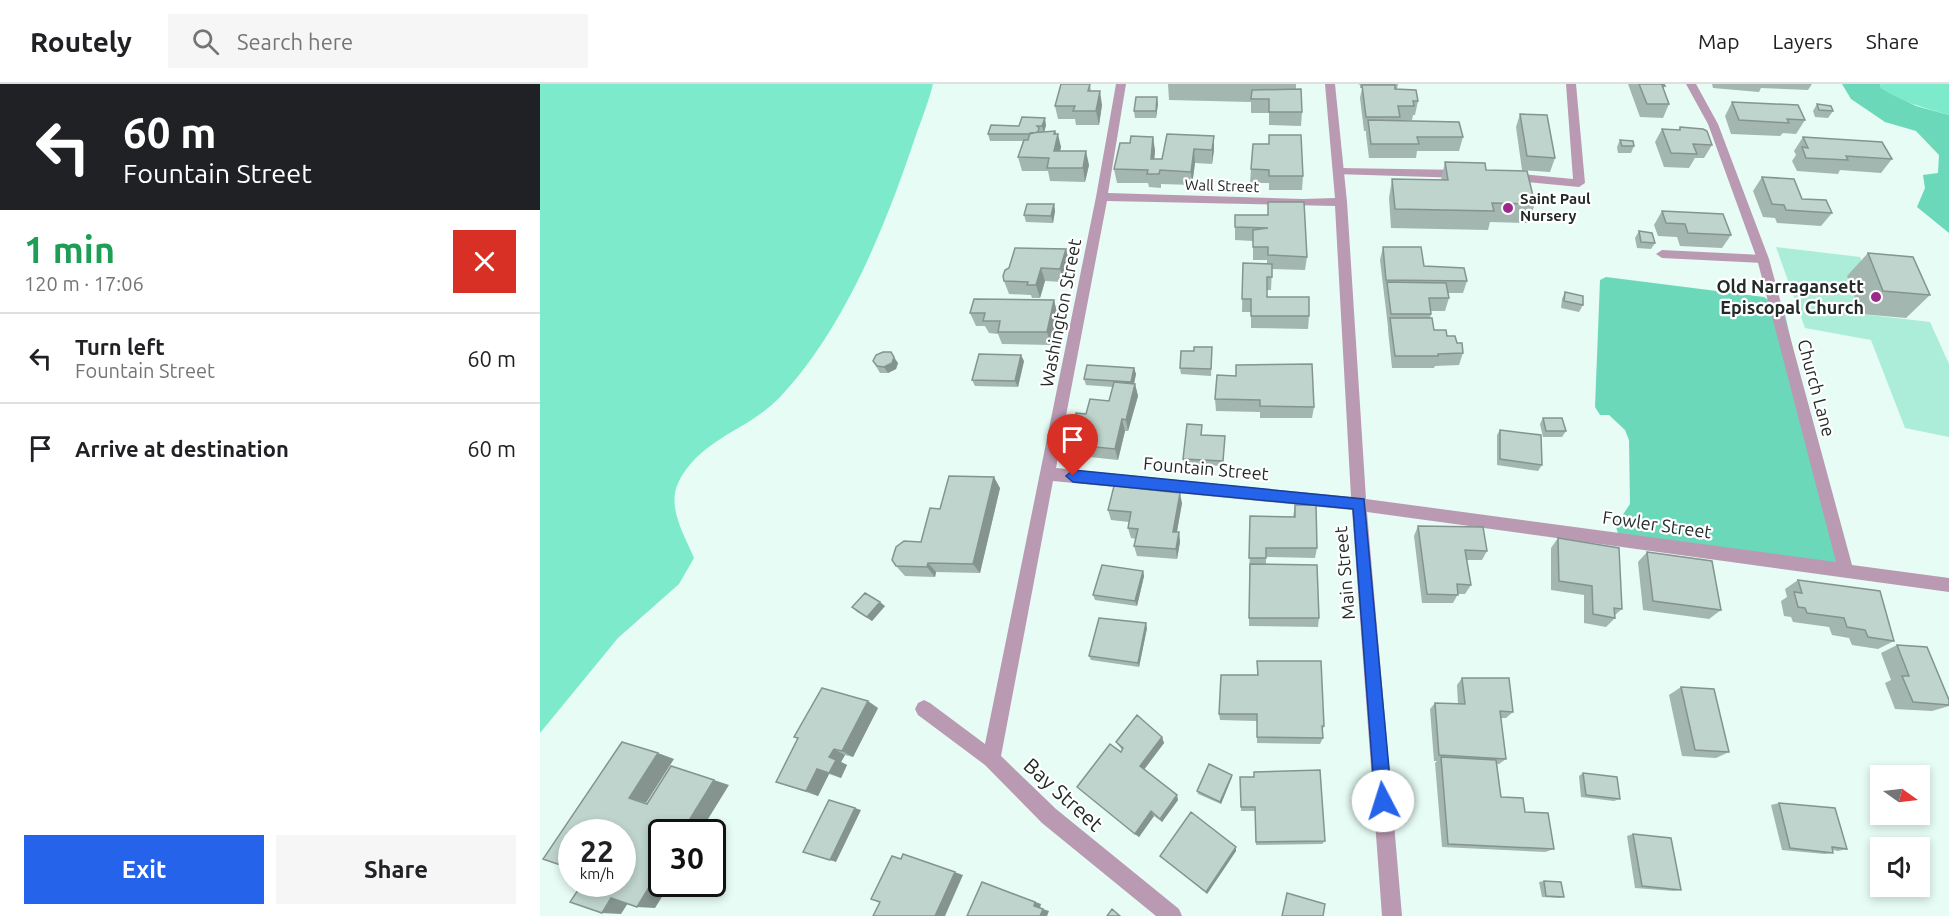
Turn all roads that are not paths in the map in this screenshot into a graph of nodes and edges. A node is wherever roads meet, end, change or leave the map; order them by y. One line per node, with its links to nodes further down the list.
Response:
1 (1121, 84): 8 (street, Washington Street)
2 (1330, 84): 5 (street, Main Street)
3 (1571, 84): 7 (street)
4 (1691, 84): 11 (street, Church Lane)
5 (1339, 172): 6 (street); 9 (street, Main Street)
6 (1473, 175)
7 (1497, 176)
8 (1102, 197): 9 (street, Wall Street); 12 (street, Washington Street)
9 (1341, 202): 13 (street, Main Street)
10 (1662, 254): 11 (street)
11 (1763, 259): 14 (street, Church Lane)
12 (1049, 474): 13 (street, Fountain Street); 17 (street, Washington Street)
13 (1359, 504): 14 (street, Fowler Street); 19 (street, Main Street)
14 (1846, 571): 15 (street, Fowler Street)
15 (1949, 585)
16 (924, 709): 17 (street, Bay Street)
17 (991, 759): 18 (street, Bay Street)
18 (1172, 916)
19 (1392, 916)

